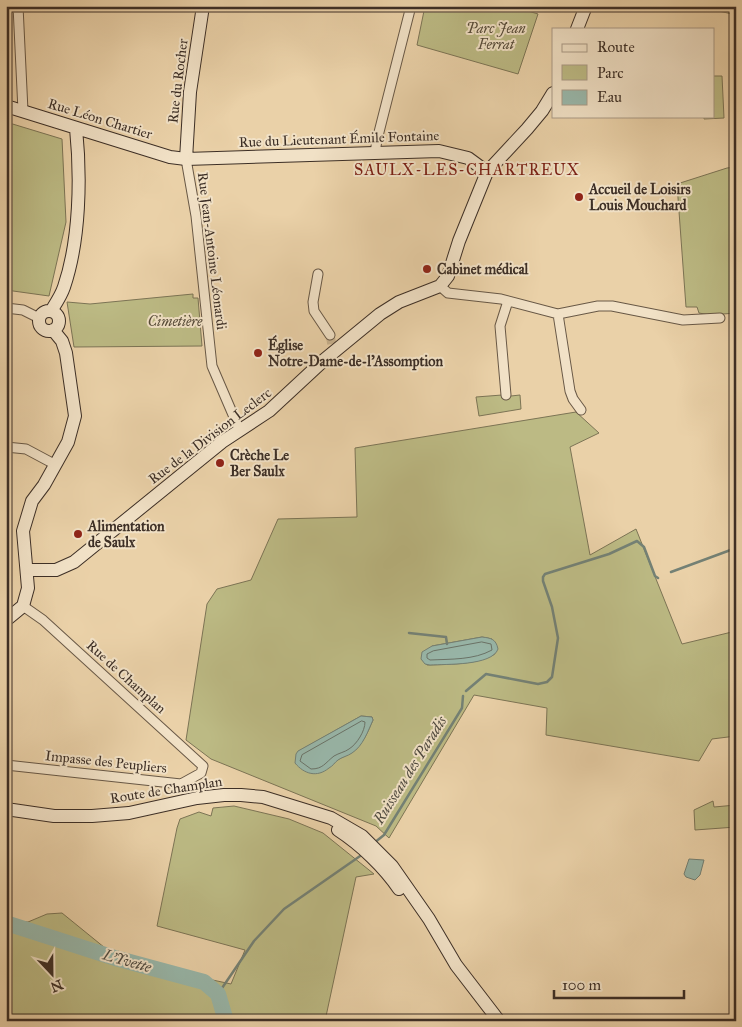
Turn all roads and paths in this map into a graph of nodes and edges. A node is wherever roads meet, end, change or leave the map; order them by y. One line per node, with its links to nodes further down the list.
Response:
1 (18, 6): 8 (street)
2 (202, 6): 11 (main road, Rue du Rocher)
3 (411, 6): 10 (street)
4 (586, 6): 5 (main road)
5 (577, 28)
6 (552, 94): 12 (main road)
7 (6, 106): 8 (main road, Rue Léon Chartier)
8 (23, 111): 9 (main road, Rue Léon Chartier)
9 (76, 128): 11 (main road, Rue Léon Chartier); 17 (main road)
10 (375, 154): 11 (main road, Rue du Lieutenant Émile Fontaine); 12 (main road, Rue du Lieutenant Émile Fontaine)
11 (186, 159): 25 (street, Rue Jean-Antoine Léonardi)
12 (487, 172): 14 (main road)
13 (318, 274): 22 (street)
14 (440, 286): 15 (street); 25 (main road, Rue de la Division Leclerc)
15 (508, 301): 18 (street); 23 (street)
16 (6, 308): 19 (street)
17 (52, 311): 19 (main road); 21 (main road)
18 (558, 314): 20 (street); 24 (street)
19 (39, 318): 21 (main road)
20 (720, 318)
21 (53, 330): 27 (main road)
22 (330, 335)
23 (506, 395)
24 (581, 410)
25 (240, 431): 28 (main road, Rue de la Division Leclerc)
26 (6, 447): 27 (street)
27 (56, 465): 28 (main road)
28 (27, 570): 29 (main road)
29 (22, 606): 30 (main road); 32 (street, Rue de Champlan)
30 (6, 620)
31 (6, 765): 32 (street, Impasse des Peupliers)
32 (201, 773)
33 (6, 809): 34 (main road, Route de Champlan)
34 (498, 1021)

